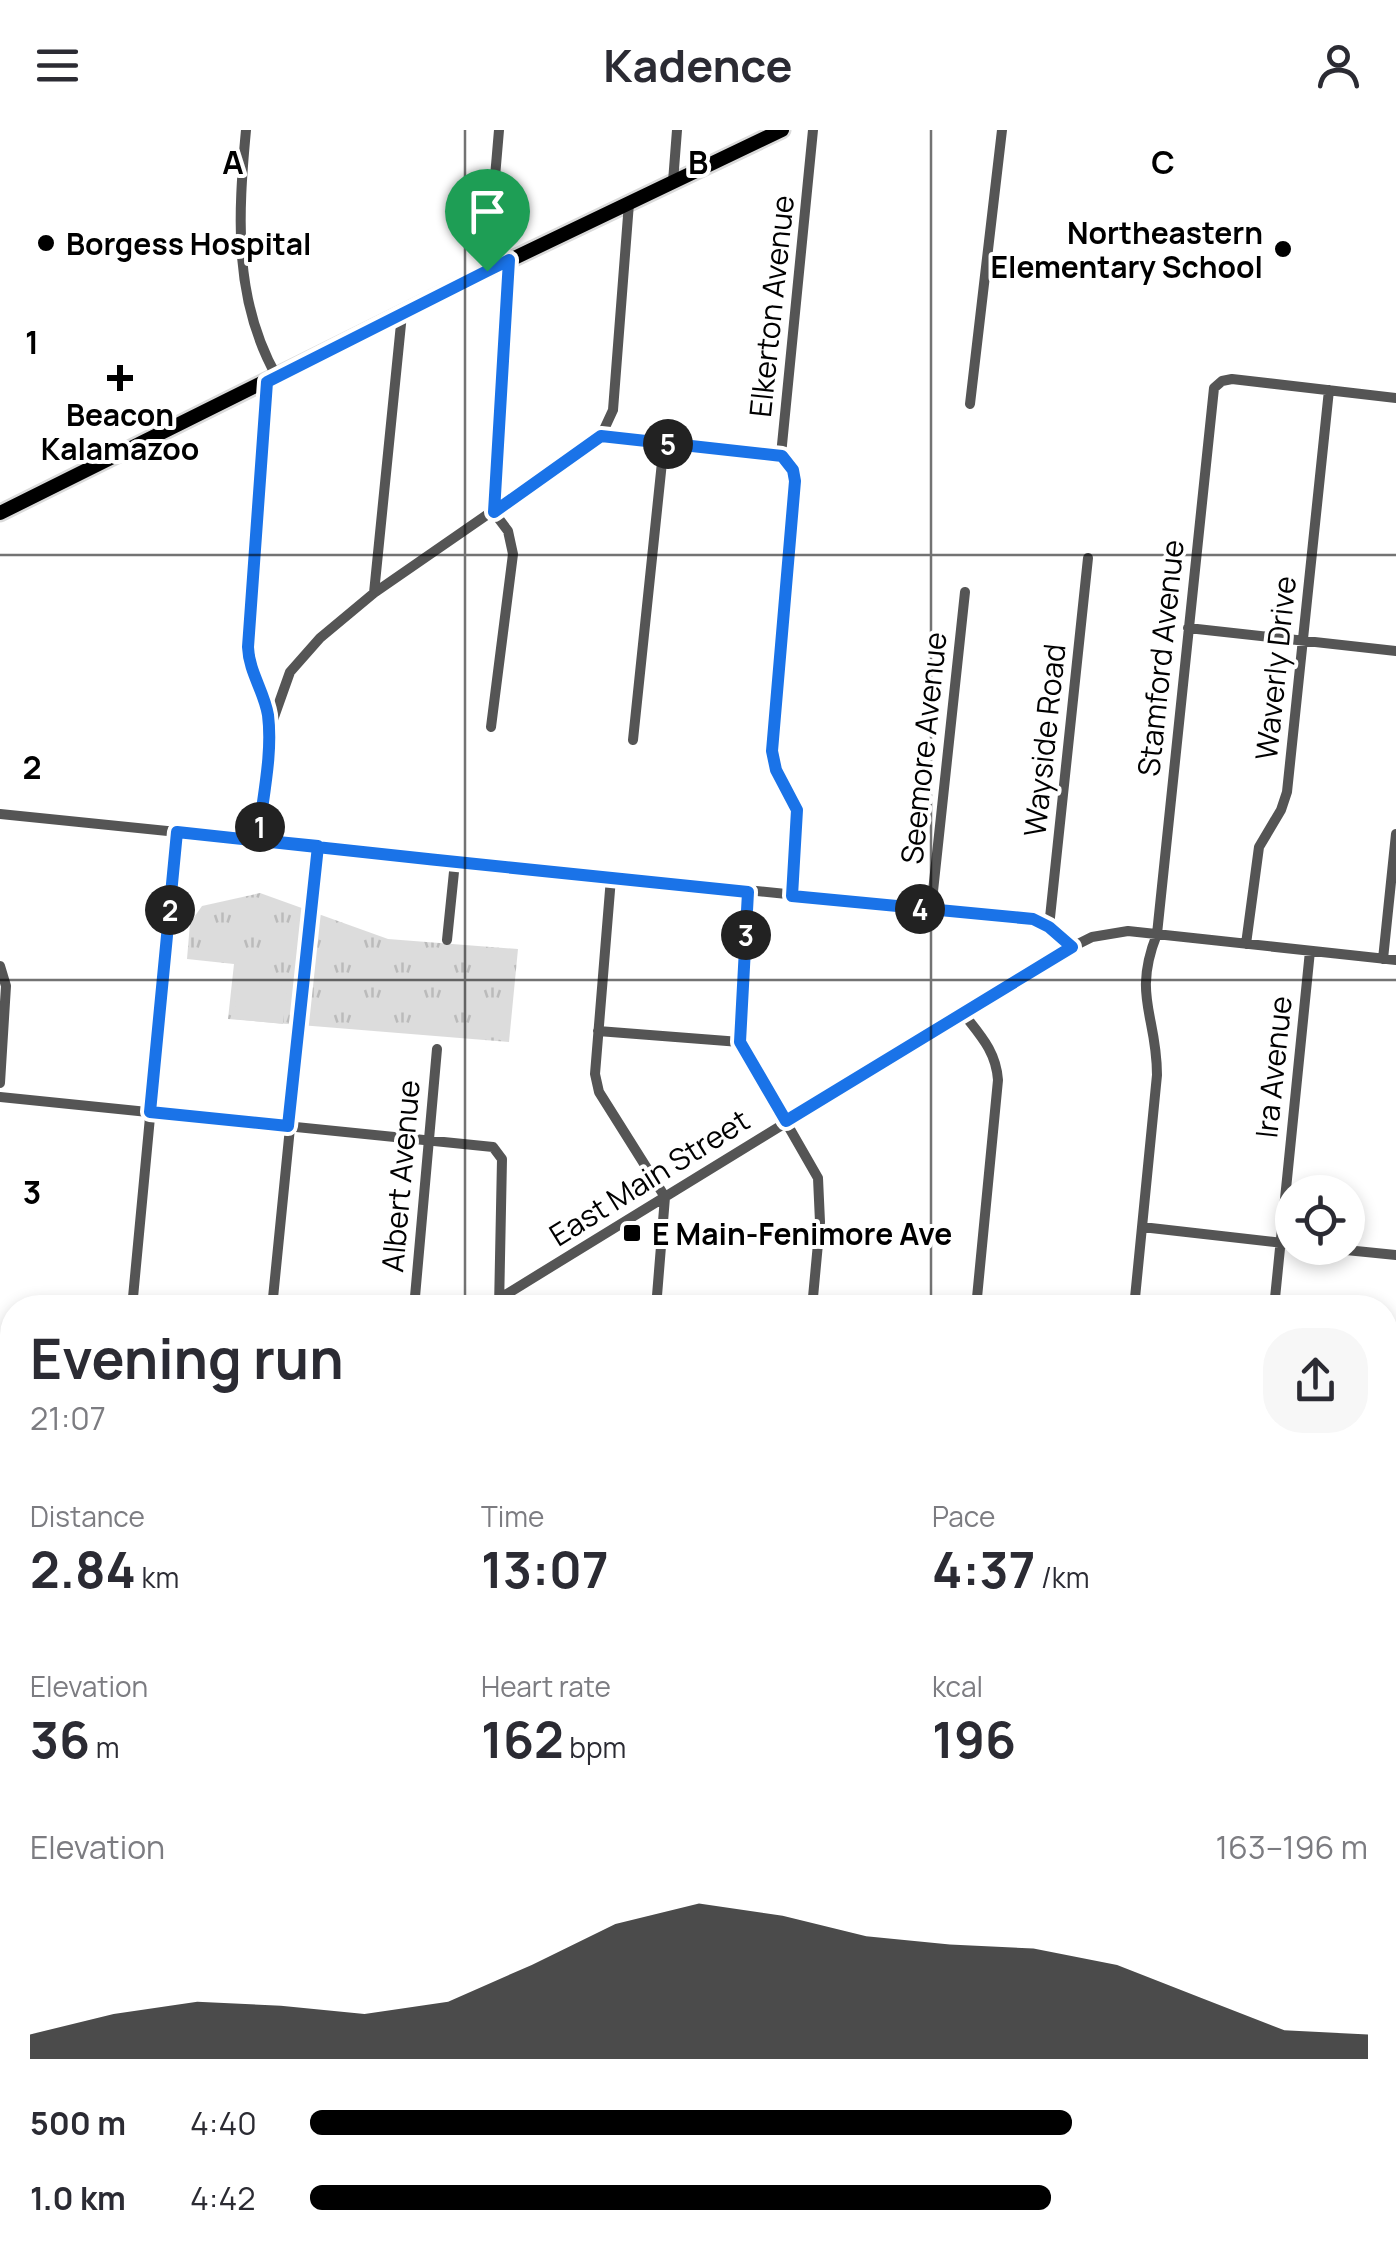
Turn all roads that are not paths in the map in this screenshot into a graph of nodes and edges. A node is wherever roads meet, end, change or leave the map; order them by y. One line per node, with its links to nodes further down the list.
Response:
1 (246, 130): 12 (street)
2 (499, 130): 10 (street)
3 (677, 130): 7 (street)
4 (782, 130): 7 (main road)
5 (814, 130): 18 (street, Elkerton Avenue)
6 (1002, 130): 15 (street)
7 (673, 182): 8 (main road)
8 (629, 203): 9 (main road); 16 (street)
9 (509, 260): 10 (main road); 19 (street)
10 (487, 271): 11 (main road)
11 (402, 314): 12 (main road); 23 (street)
12 (272, 379): 20 (main road); 28 (street)
13 (1329, 390): 14 (street); 24 (street, Stamford Avenue); 25 (street, Waverly Drive)
14 (1396, 398)
15 (970, 404)
16 (601, 436): 17 (street); 19 (street)
17 (664, 443): 18 (street); 29 (street)
18 (782, 456): 38 (street, Elkerton Avenue)
19 (494, 512): 23 (street); 27 (street)
20 (0, 513)
21 (1088, 558): 40 (street, Wayside Road)
22 (965, 592): 39 (street, Seemore Avenue)
23 (374, 593): 28 (street)
24 (1188, 628): 25 (street); 41 (street, Stamford Avenue)
25 (1304, 640): 26 (street); 43 (street, Waverly Drive)
26 (1396, 651)
27 (490, 727)
28 (269, 731): 33 (street)
29 (633, 740)
30 (0, 814): 31 (street)
31 (177, 832): 33 (street); 55 (street)
32 (1396, 834): 46 (street)
33 (258, 840): 34 (street)
34 (318, 846): 35 (street); 57 (street)
35 (455, 862): 36 (street); 42 (street)
36 (610, 878): 37 (street); 50 (street)
37 (748, 892): 38 (street); 51 (street)
38 (792, 896): 39 (street)
39 (931, 910): 40 (street)
40 (1049, 927): 44 (street)
41 (1156, 934): 43 (street, East Main Street); 44 (street, East Main Street); 61 (street, Stamford Avenue)
42 (447, 940)
43 (1246, 944): 45 (street, East Main Street)
44 (1072, 947): 49 (street, East Main Street)
45 (1310, 950): 46 (street, East Main Street); 59 (street, Ira Avenue)
46 (1383, 959): 47 (street, East Main Street)
47 (1396, 960)
48 (0, 966): 53 (street)
49 (963, 1013): 56 (street, East Main Street); 73 (street)
50 (598, 1031): 51 (street); 60 (street)
51 (740, 1042): 56 (street)
52 (437, 1049): 58 (street, Albert Avenue)
53 (0, 1084)
54 (0, 1097): 55 (street)
55 (150, 1112): 57 (street); 66 (street)
56 (786, 1121): 60 (street, East Main Street); 72 (street)
57 (288, 1126): 58 (street); 67 (street)
58 (430, 1140): 68 (street, Albert Avenue); 69 (street)
59 (1292, 1175)
60 (665, 1197): 70 (street, East Main Street); 71 (street)
61 (1142, 1227): 62 (street); 74 (street, Stamford Avenue)
62 (1275, 1242)
63 (1365, 1252): 64 (street)
64 (1396, 1255)
65 (1282, 1265): 75 (street, Ira Avenue)
66 (133, 1295)
67 (273, 1295)
68 (415, 1295)
69 (499, 1295)
70 (512, 1295)
71 (657, 1295)
72 (813, 1295)
73 (977, 1295)
74 (1135, 1295)
75 (1276, 1295)

